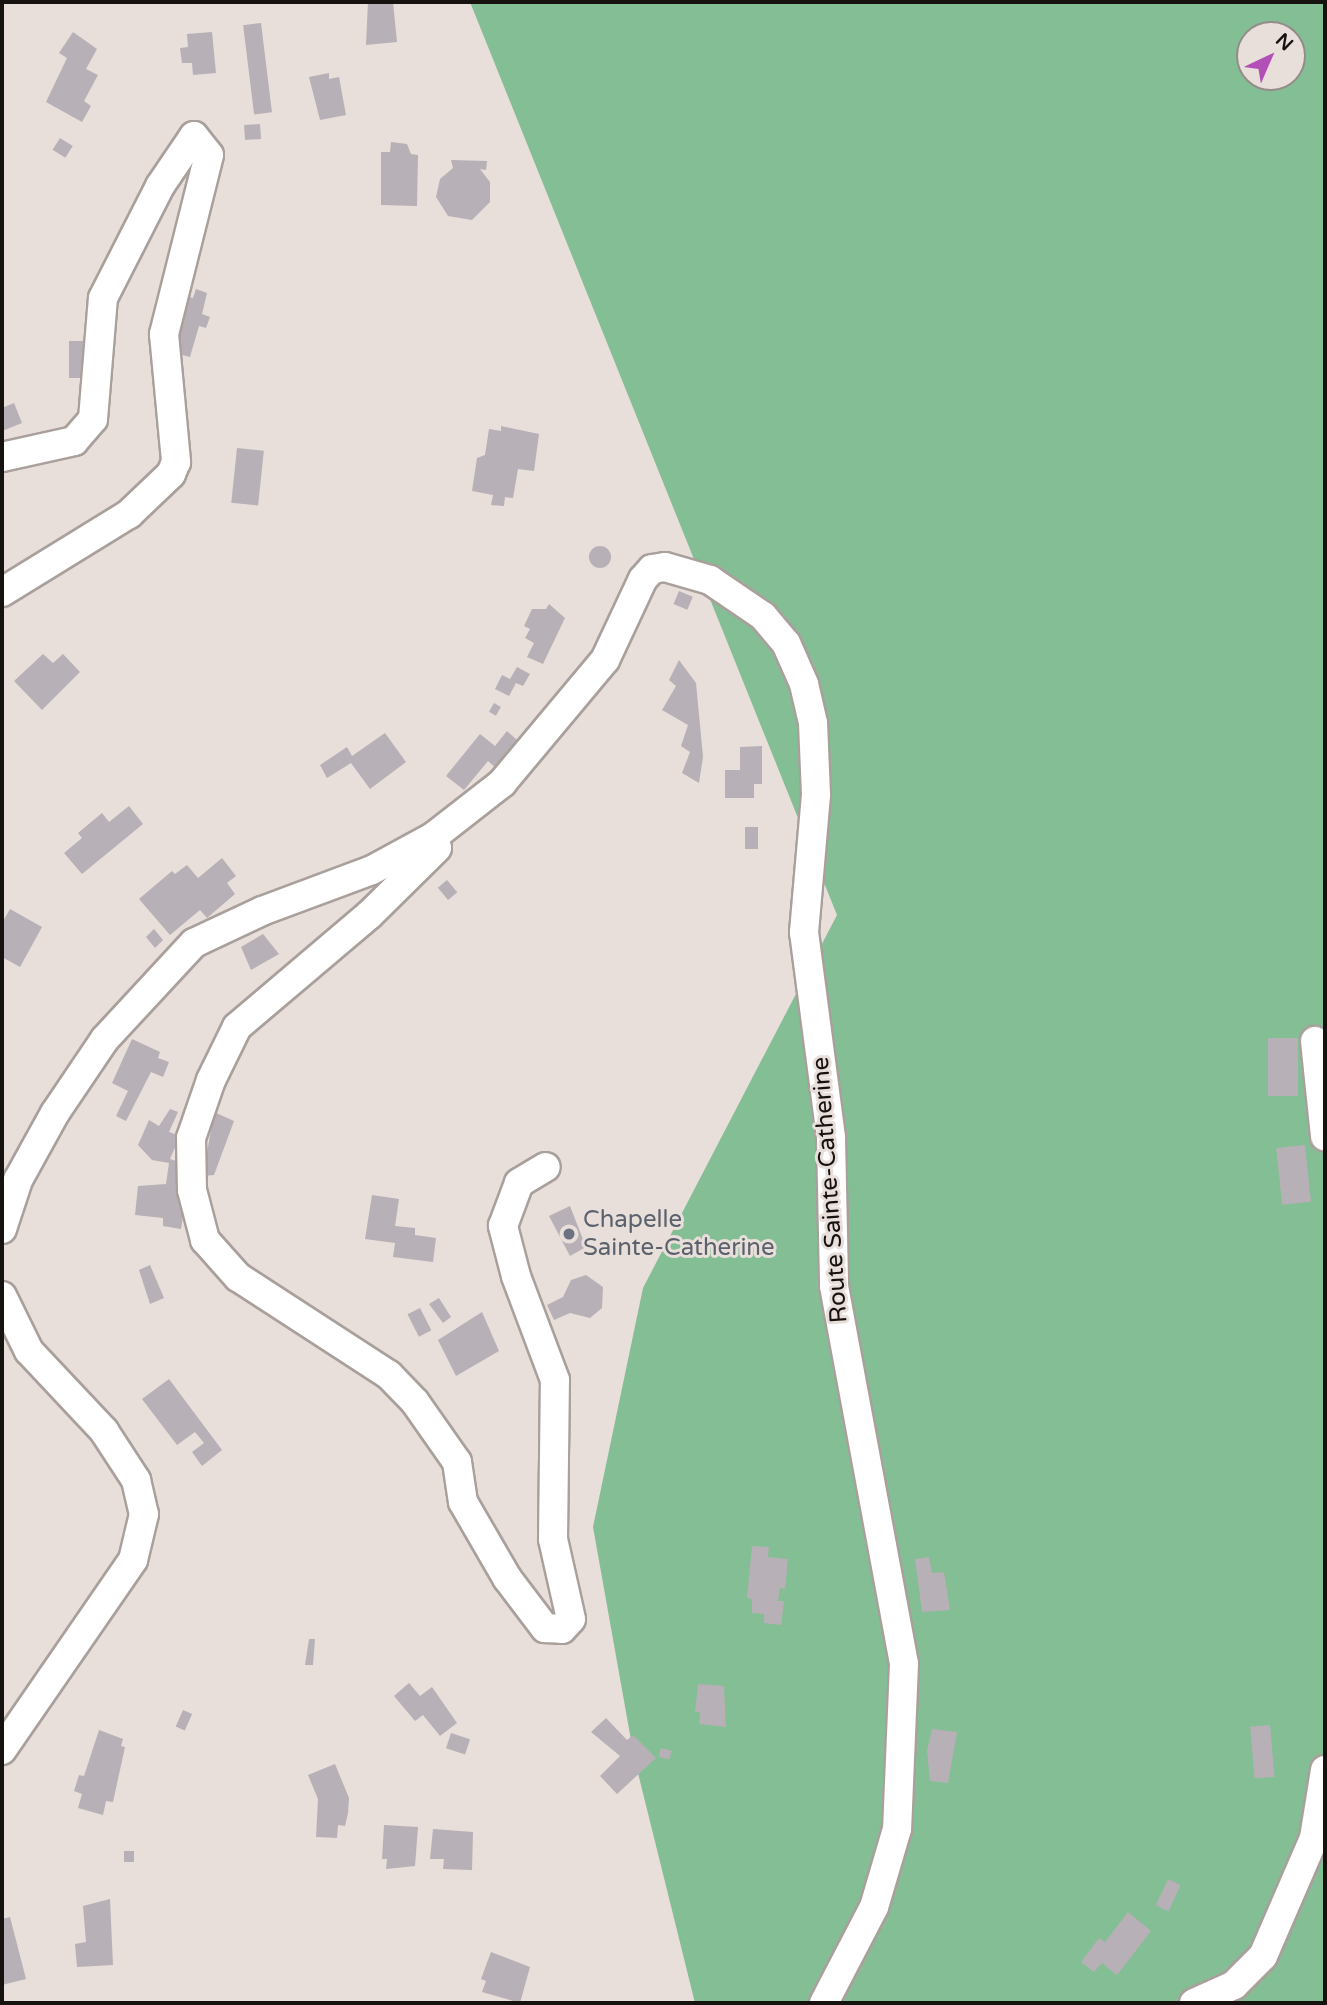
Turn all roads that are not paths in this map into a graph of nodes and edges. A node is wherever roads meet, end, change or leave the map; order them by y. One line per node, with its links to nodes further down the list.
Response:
1 (2, 457): 2 (street)
2 (2, 592)
3 (433, 837): 6 (street); 7 (street, Route Sainte-Catherine); 11 (street, Route Sainte-Catherine)
4 (1315, 1041): 5 (street)
5 (1325, 1136)
6 (546, 1167)
7 (2, 1229)
8 (2, 1296): 9 (street)
9 (2, 1750)
10 (1325, 1770): 12 (street)
11 (824, 2003)
12 (1194, 2003)

